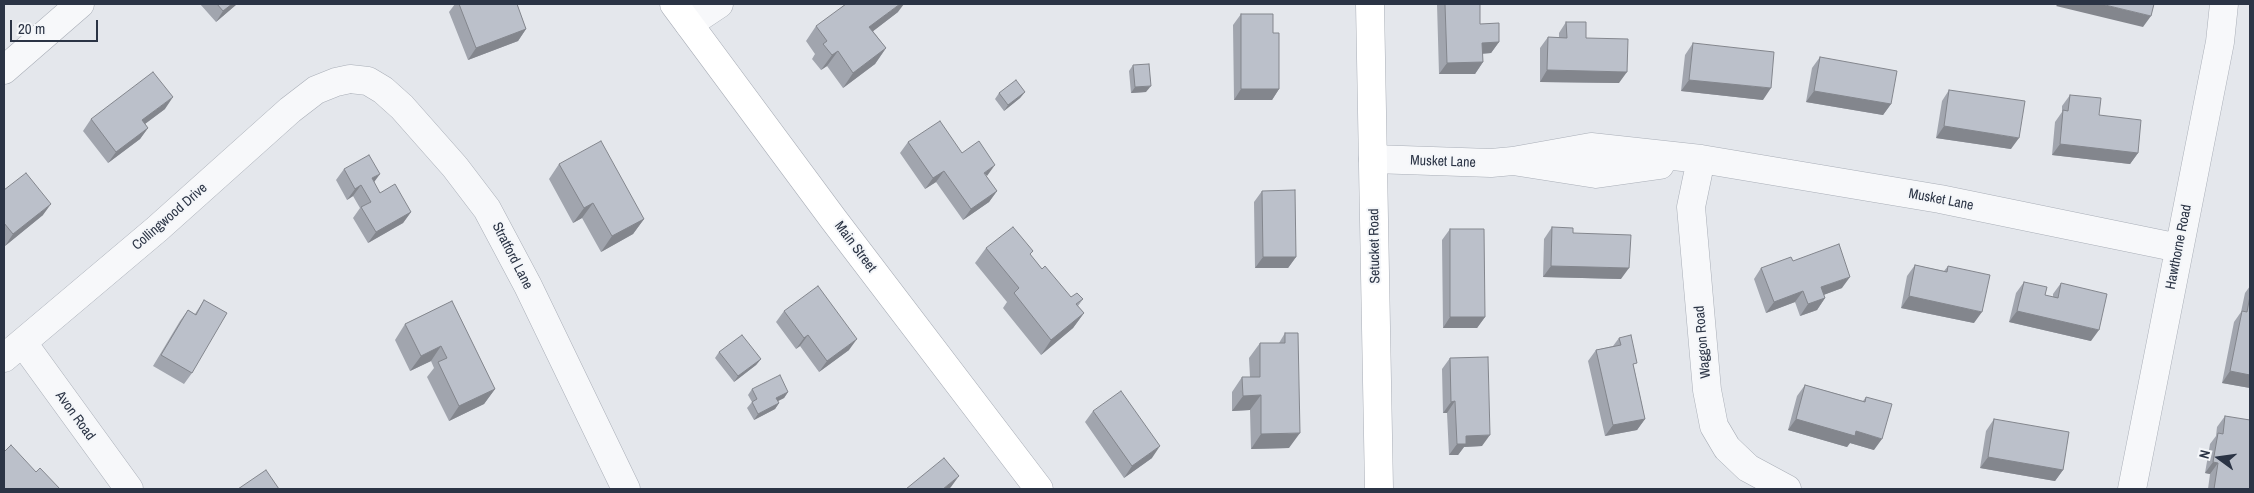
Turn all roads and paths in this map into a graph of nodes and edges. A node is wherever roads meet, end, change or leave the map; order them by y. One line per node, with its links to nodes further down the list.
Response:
1 (80, 4): 6 (street)
2 (718, 4): 5 (street)
3 (1370, 4): 8 (main road, Setucket Road)
4 (2224, 4): 10 (street, Hawthorne Road)
5 (682, 14): 14 (main road, Main Street)
6 (4, 70)
7 (338, 81): 11 (street, Collingwood Drive); 13 (street, Stratford Lane)
8 (1373, 159): 9 (street, Musket Lane); 15 (main road, Setucket Road)
9 (1702, 159): 10 (street, Musket Lane); 16 (street, Waggon Road)
10 (2179, 248): 17 (street, Hawthorne Road)
11 (13, 351): 12 (street, Avon Road)
12 (129, 489)
13 (626, 489)
14 (1039, 489)
15 (1379, 489)
16 (1788, 489)
17 (2132, 489)

